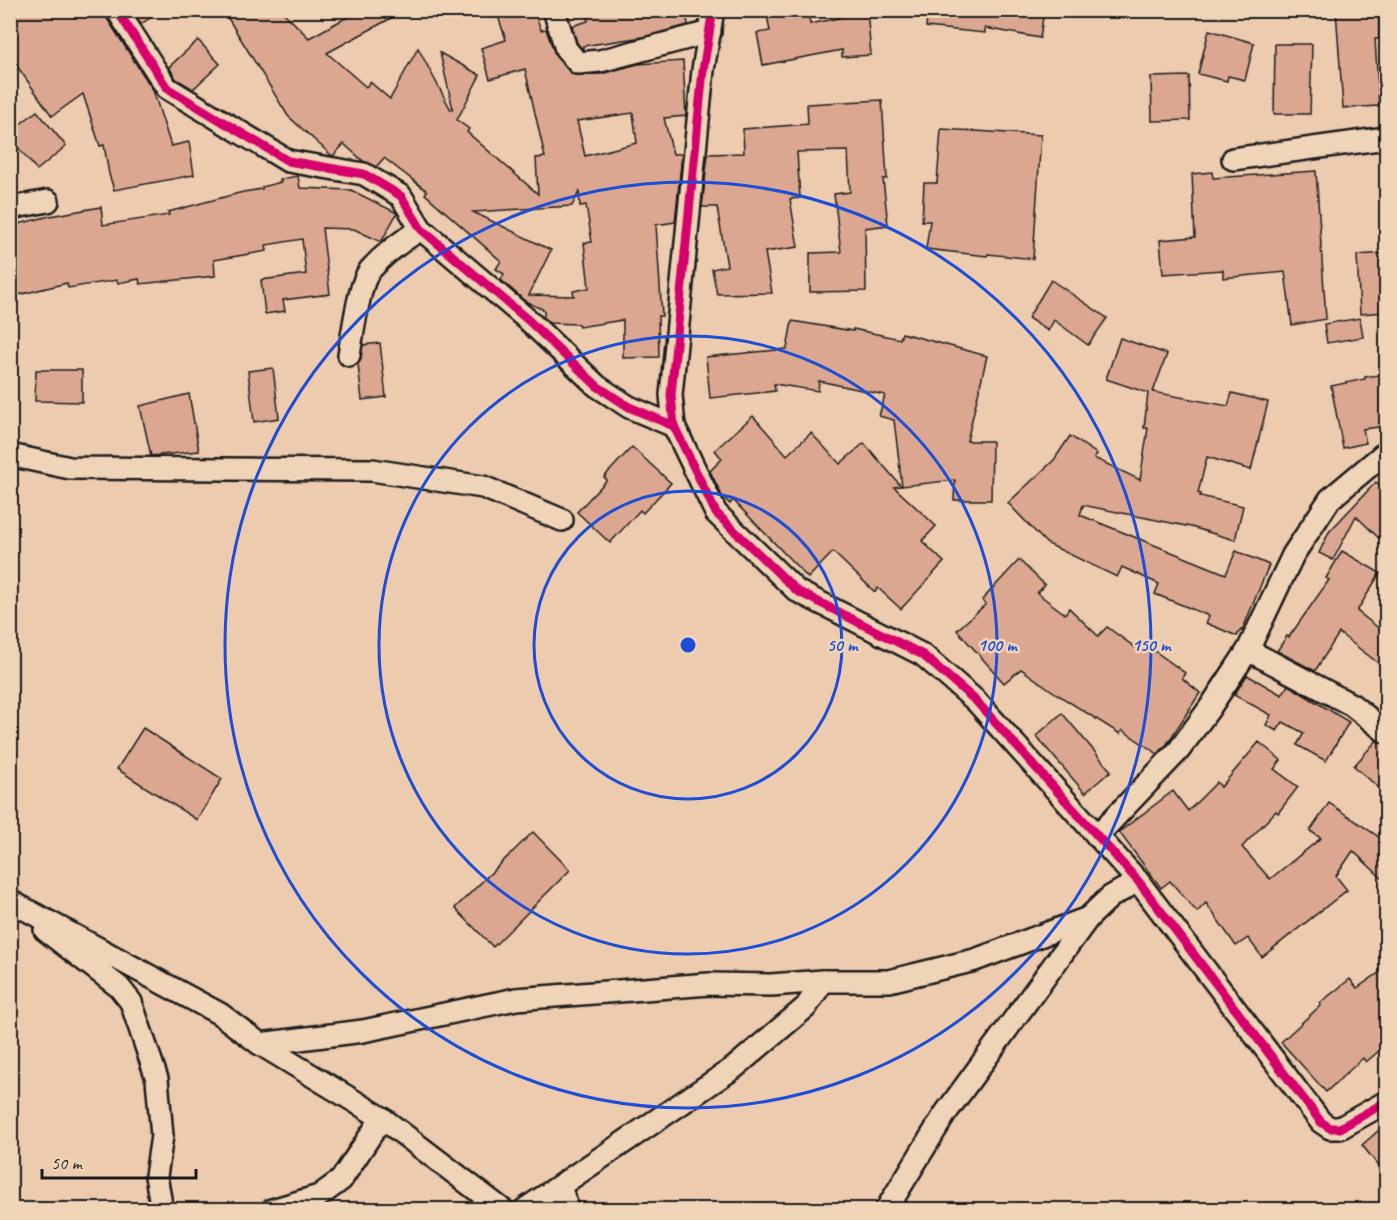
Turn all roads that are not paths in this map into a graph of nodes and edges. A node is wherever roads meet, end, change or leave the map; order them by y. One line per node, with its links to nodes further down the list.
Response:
1 (117, 10): 9 (street)
2 (554, 10): 4 (street)
3 (713, 10): 4 (street)
4 (710, 32): 11 (street)
5 (1386, 138): 6 (street)
6 (1233, 159)
7 (48, 201): 8 (street)
8 (10, 208)
9 (421, 229): 10 (street); 11 (street)
10 (349, 355)
11 (674, 426): 17 (street)
12 (1386, 452): 15 (street)
13 (10, 455): 14 (street)
14 (562, 520)
15 (1248, 650): 16 (street); 17 (street)
16 (1386, 732)
17 (1097, 836): 18 (street)
18 (1138, 881): 20 (street); 23 (street)
19 (10, 903): 22 (street); 26 (street)
20 (1088, 918): 21 (street); 31 (street)
21 (823, 981): 22 (street); 25 (street)
22 (260, 1044): 24 (street)
23 (1386, 1102)
24 (382, 1118): 27 (street); 28 (street)
25 (560, 1186): 29 (street); 30 (street)
26 (162, 1209)
27 (272, 1209)
28 (502, 1209)
29 (524, 1209)
30 (568, 1209)
31 (886, 1209)

